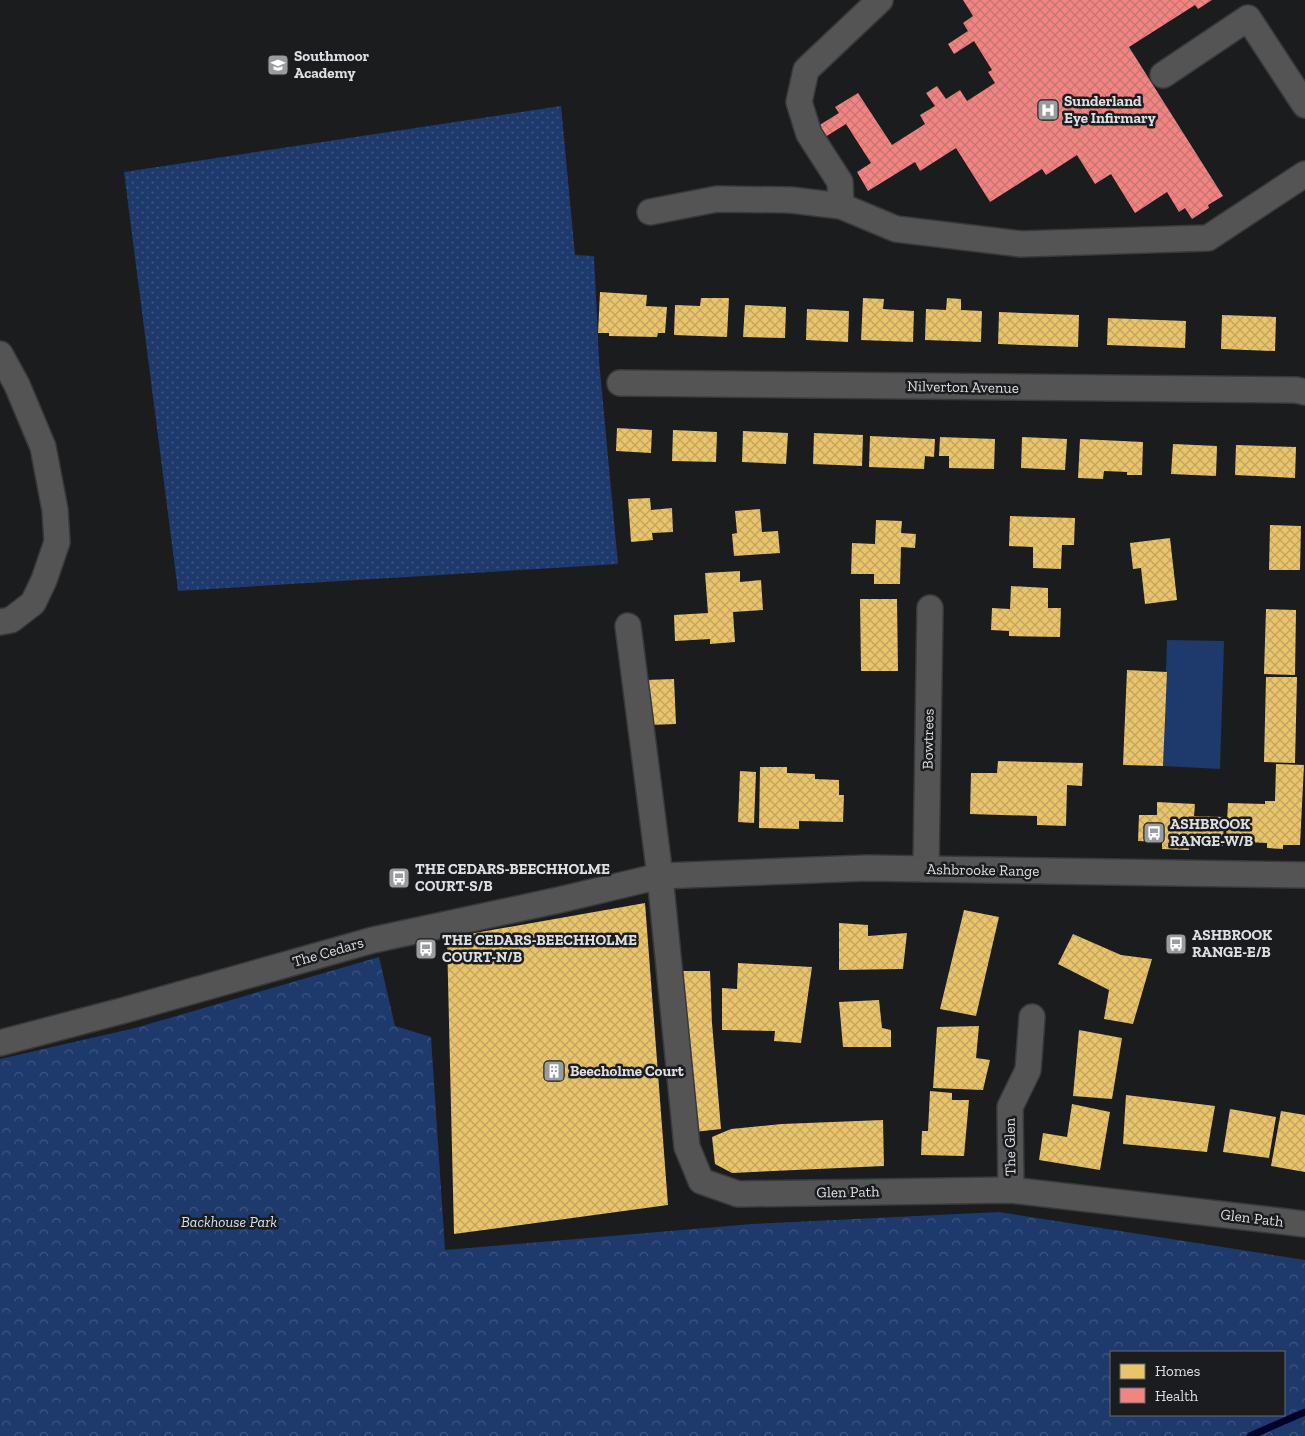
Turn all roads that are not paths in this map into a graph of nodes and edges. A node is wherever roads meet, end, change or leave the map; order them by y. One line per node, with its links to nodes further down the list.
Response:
1 (880, 0): 6 (street)
2 (1241, 9): 3 (street); 4 (street)
3 (1163, 75)
4 (1305, 105)
5 (1305, 174): 6 (street)
6 (841, 206): 7 (street)
7 (650, 212)
8 (0, 354): 12 (street)
9 (620, 383): 10 (street, Nilverton Avenue)
10 (1305, 392)
11 (930, 608): 14 (street, Bowtrees)
12 (6, 621)
13 (628, 626): 16 (street, Glen Path)
14 (926, 869): 15 (street, Ashbrooke Range); 16 (street, Ashbrooke Range)
15 (1305, 875)
16 (660, 876): 18 (street, The Cedars); 19 (street, Glen Path)
17 (1032, 1017): 19 (street, The Glen)
18 (0, 1043)
19 (1011, 1190): 20 (street, Glen Path)
20 (1305, 1224)

